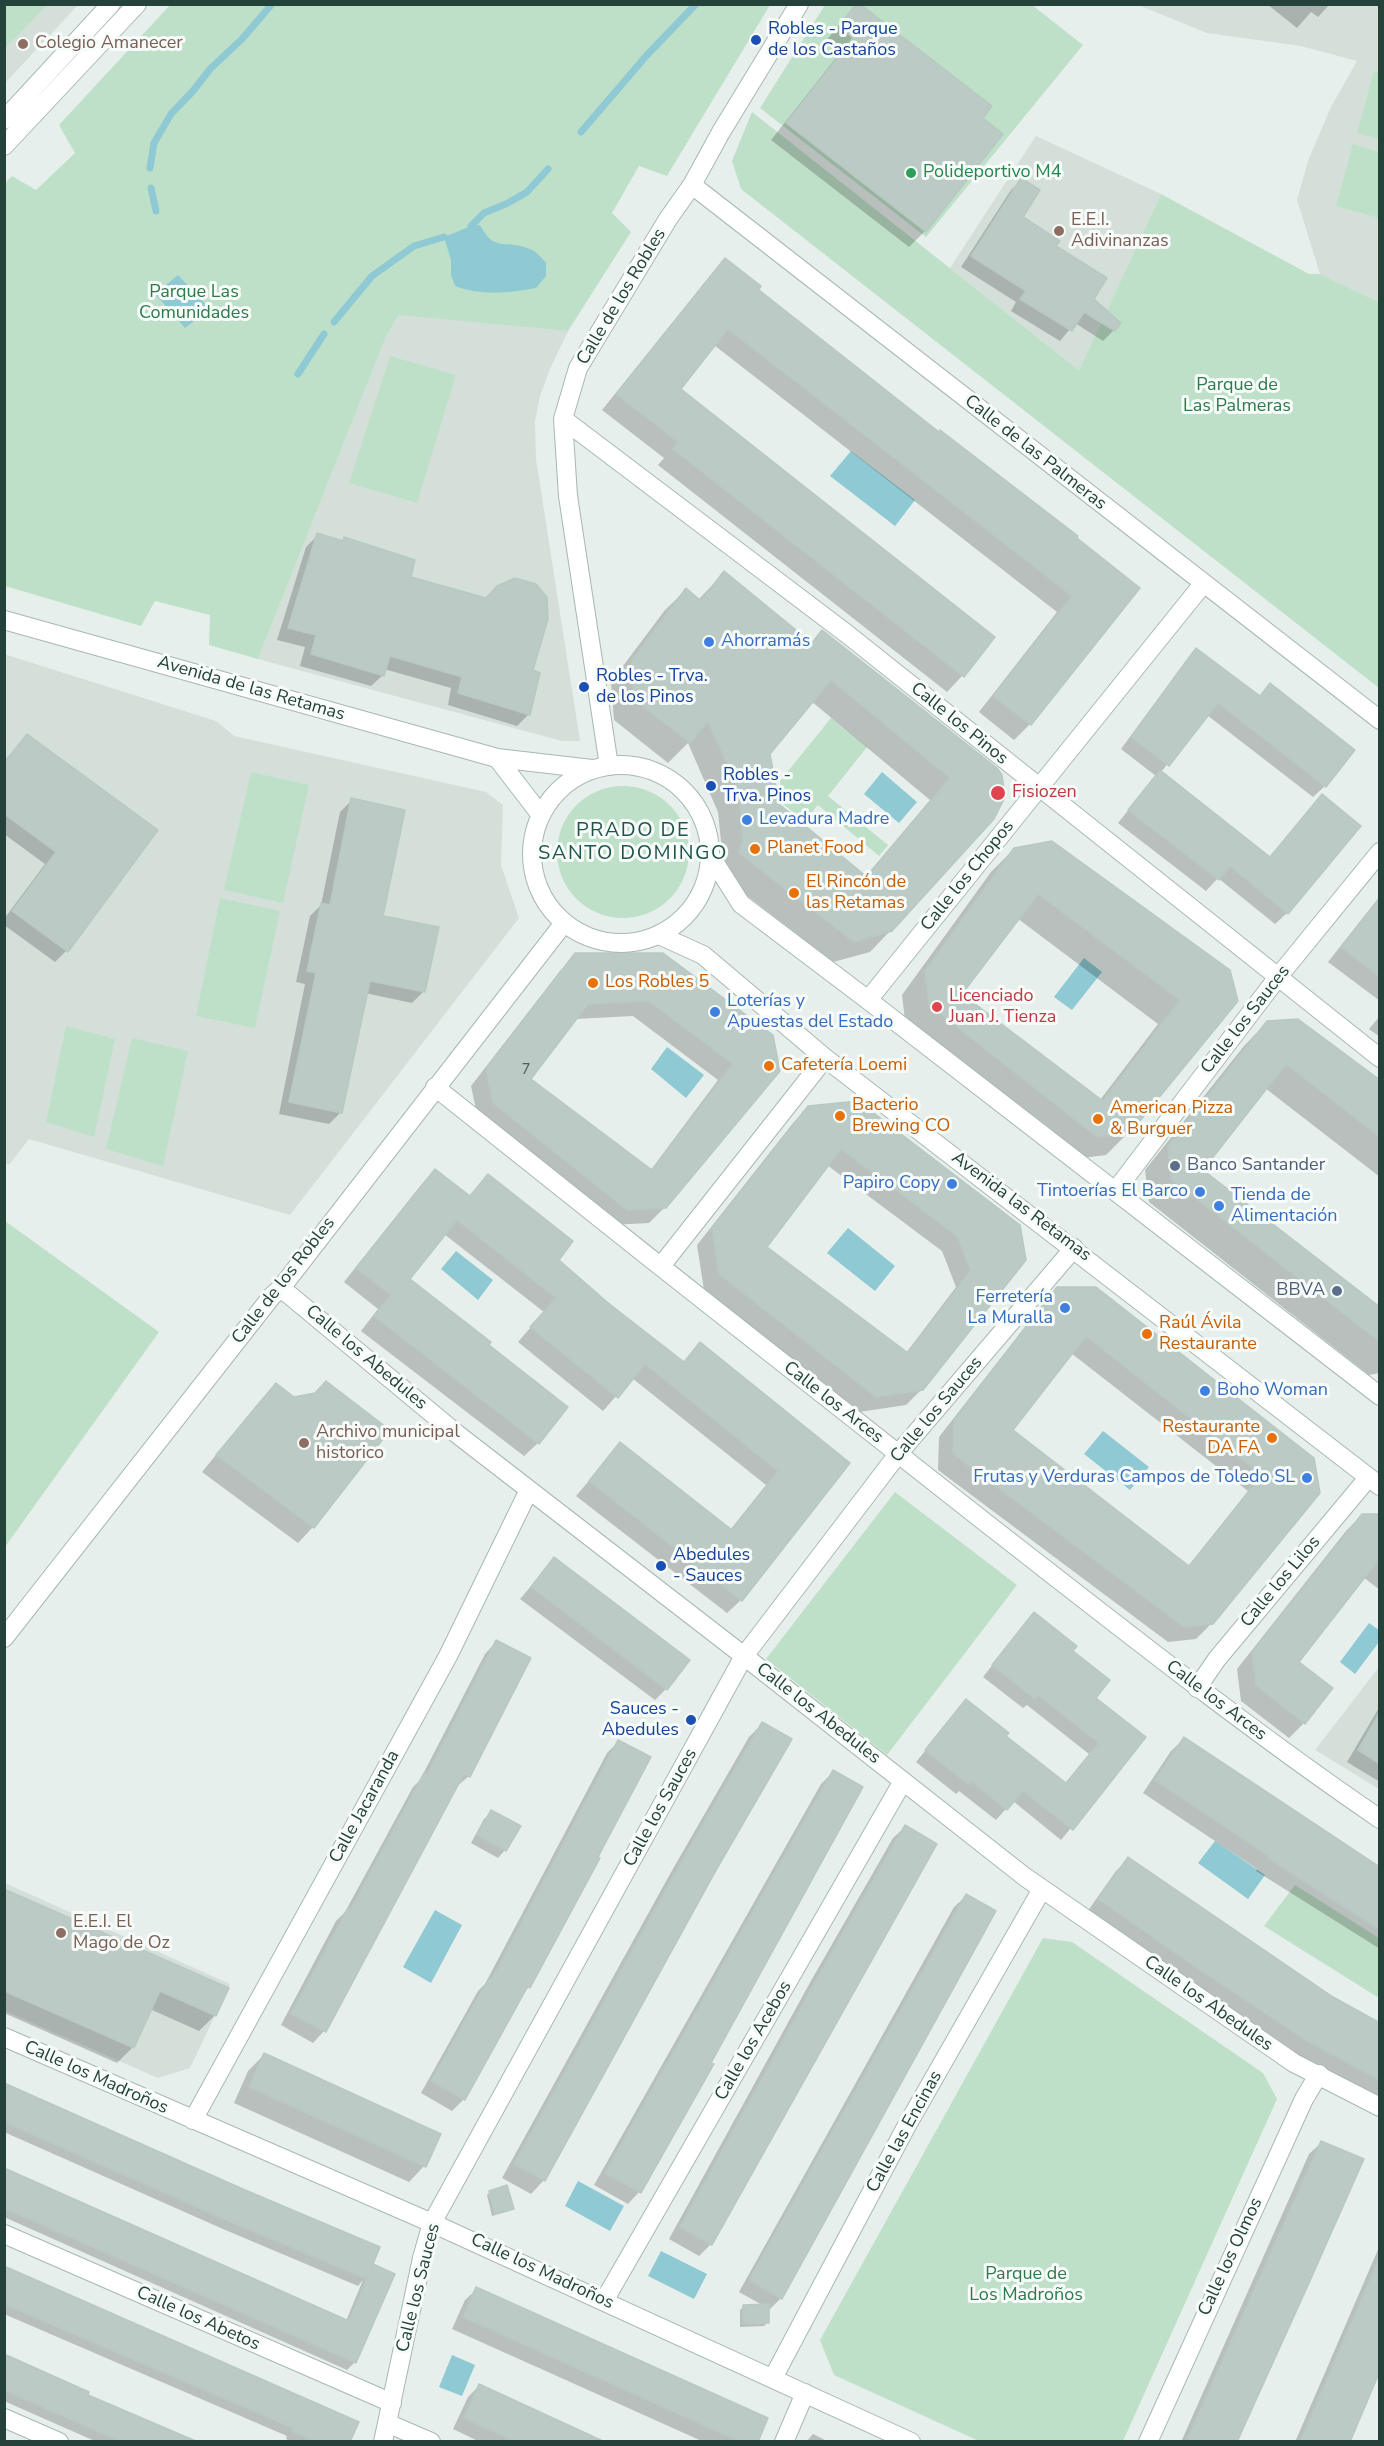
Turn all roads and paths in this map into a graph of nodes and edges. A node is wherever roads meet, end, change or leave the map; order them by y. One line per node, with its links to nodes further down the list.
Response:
1 (111, 4): 4 (street)
2 (137, 4): 5 (street)
3 (799, 4): 6 (street, Calle de los Robles)
4 (4, 120)
5 (4, 146)
6 (692, 185): 7 (street, Calle de los Robles); 8 (street, Calle de las Palmeras)
7 (563, 419): 12 (street, Calle de los Robles); 13 (street, Calle los Pinos)
8 (1203, 584): 10 (street, Calle de las Palmeras); 13 (street, Calle los Chopos)
9 (4, 620): 11 (street, Avenida de las Retamas)
10 (1380, 720)
11 (497, 758): 12 (street, Avenida de las Retamas); 14 (street)
12 (600, 767): 14 (street); 16 (street)
13 (1038, 788): 19 (street, Calle los Pinos); 20 (street, Calle los Chopos)
14 (540, 814): 17 (street)
15 (1380, 852): 19 (street, Calle los Sauces)
16 (710, 855): 18 (street); 20 (street)
17 (564, 923): 18 (street); 23 (street, Calle de los Robles)
18 (659, 935): 21 (street, Avenida las Retamas)
19 (1278, 977): 22 (street, Calle los Pinos); 24 (street, Calle los Sauces)
20 (868, 1000): 24 (street)
21 (825, 1058): 25 (street, Avenida las Retamas); 26 (street)
22 (1380, 1058)
23 (435, 1088): 26 (street, Calle los Arces); 27 (street, Calle de los Robles)
24 (1116, 1190): 28 (street)
25 (1074, 1248): 29 (street, Calle los Sauces); 30 (street, Avenida las Retamas)
26 (661, 1266): 29 (street, Calle los Arces)
27 (281, 1288): 31 (street, Calle los Abedules); 32 (street, Calle de los Robles)
28 (1380, 1396)
29 (898, 1454): 33 (street, Calle los Sauces); 34 (street, Calle los Arces)
30 (1374, 1482): 34 (street, Calle los Lilos)
31 (529, 1490): 33 (street, Calle los Abedules); 41 (street, Calle Jacaranda)
32 (4, 1638)
33 (744, 1656): 35 (street, Calle los Abedules); 42 (street, Calle los Sauces)
34 (1197, 1688): 36 (street, Calle los Arces)
35 (903, 1781): 37 (street, Calle los Abedules); 44 (street, Calle los Acebos)
36 (1380, 1819)
37 (1042, 1889): 39 (street, Calle los Abedules); 45 (street, Calle las Encinas)
38 (4, 2037): 41 (street, Calle los Madroños)
39 (1319, 2074): 40 (street, Calle los Abedules); 55 (street, Calle los Olmos)
40 (1380, 2107)
41 (193, 2120): 42 (street, Calle los Madroños)
42 (432, 2223): 44 (street, Calle los Madroños); 47 (street, Calle los Sauces)
43 (4, 2234): 47 (street, Calle los Abetos)
44 (604, 2301): 45 (street, Calle los Madroños)
45 (773, 2378): 46 (street, Calle los Madroños)
46 (805, 2393): 53 (street); 54 (street, Calle los Madroños)
47 (392, 2403): 49 (street, Calle los Sauces)
48 (4, 2418): 50 (street)
49 (387, 2423): 51 (street, Calle los Sauces); 52 (street)
50 (59, 2442)
51 (383, 2442)
52 (431, 2442)
53 (784, 2442)
54 (911, 2442)
55 (1148, 2442)

